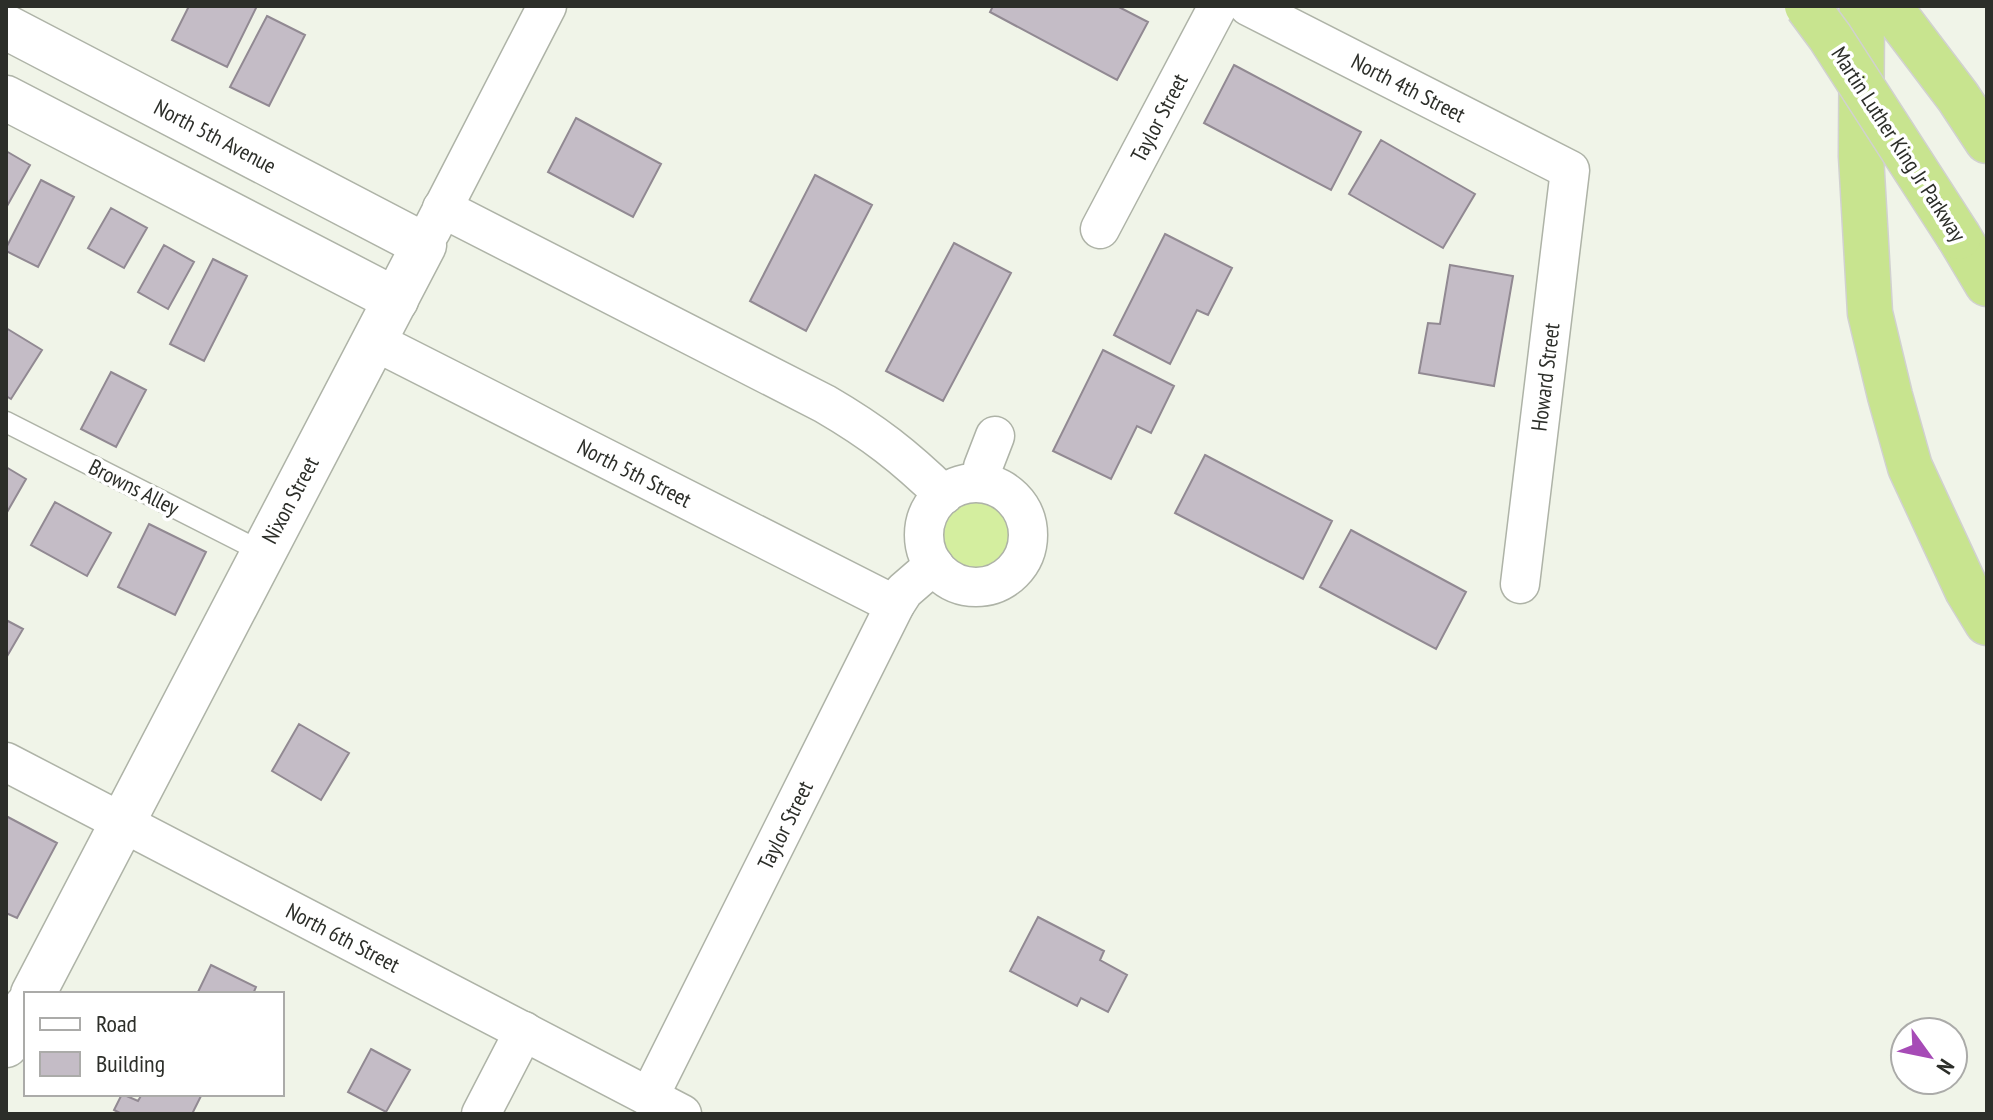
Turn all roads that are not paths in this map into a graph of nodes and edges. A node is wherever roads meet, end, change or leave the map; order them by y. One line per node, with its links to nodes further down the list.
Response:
1 (547, 6): 11 (street, Nixon Street)
2 (1218, 6): 12 (street, Taylor Street)
3 (1248, 6): 10 (street, North 4th Street)
4 (1807, 6): 13 (highway, Martin Luther King Jr Parkway, bridge)
5 (1862, 6): 24 (highway)
6 (1889, 6): 9 (highway)
7 (6, 27): 11 (street, North 5th Avenue)
8 (6, 98): 14 (street)
9 (1987, 141)
10 (1570, 170): 22 (street, Howard Street)
11 (433, 226): 14 (street, Nixon Street); 19 (street)
12 (1100, 229)
13 (1987, 284)
14 (396, 300): 15 (street, Nixon Street)
15 (374, 341): 20 (street, Nixon Street); 23 (street, North 5th Street)
16 (6, 422): 20 (lane, Browns Alley)
17 (995, 436): 18 (street)
18 (981, 483): 19 (street); 21 (street)
19 (944, 495): 21 (street)
20 (262, 552): 26 (street, Nixon Street)
21 (934, 565): 23 (street, Taylor Street)
22 (1520, 584)
23 (895, 605): 31 (street, Taylor Street)
24 (1987, 623)
25 (6, 762): 26 (street, North 6th Street)
26 (121, 823): 27 (street, Nixon Street); 29 (street, North 6th Street)
27 (34, 992)
28 (24, 1011): 30 (street)
29 (524, 1031): 31 (street, North 6th Street); 32 (street)
30 (6, 1045)
31 (649, 1097): 33 (street, North 6th Street)
32 (481, 1114)
33 (682, 1114)

